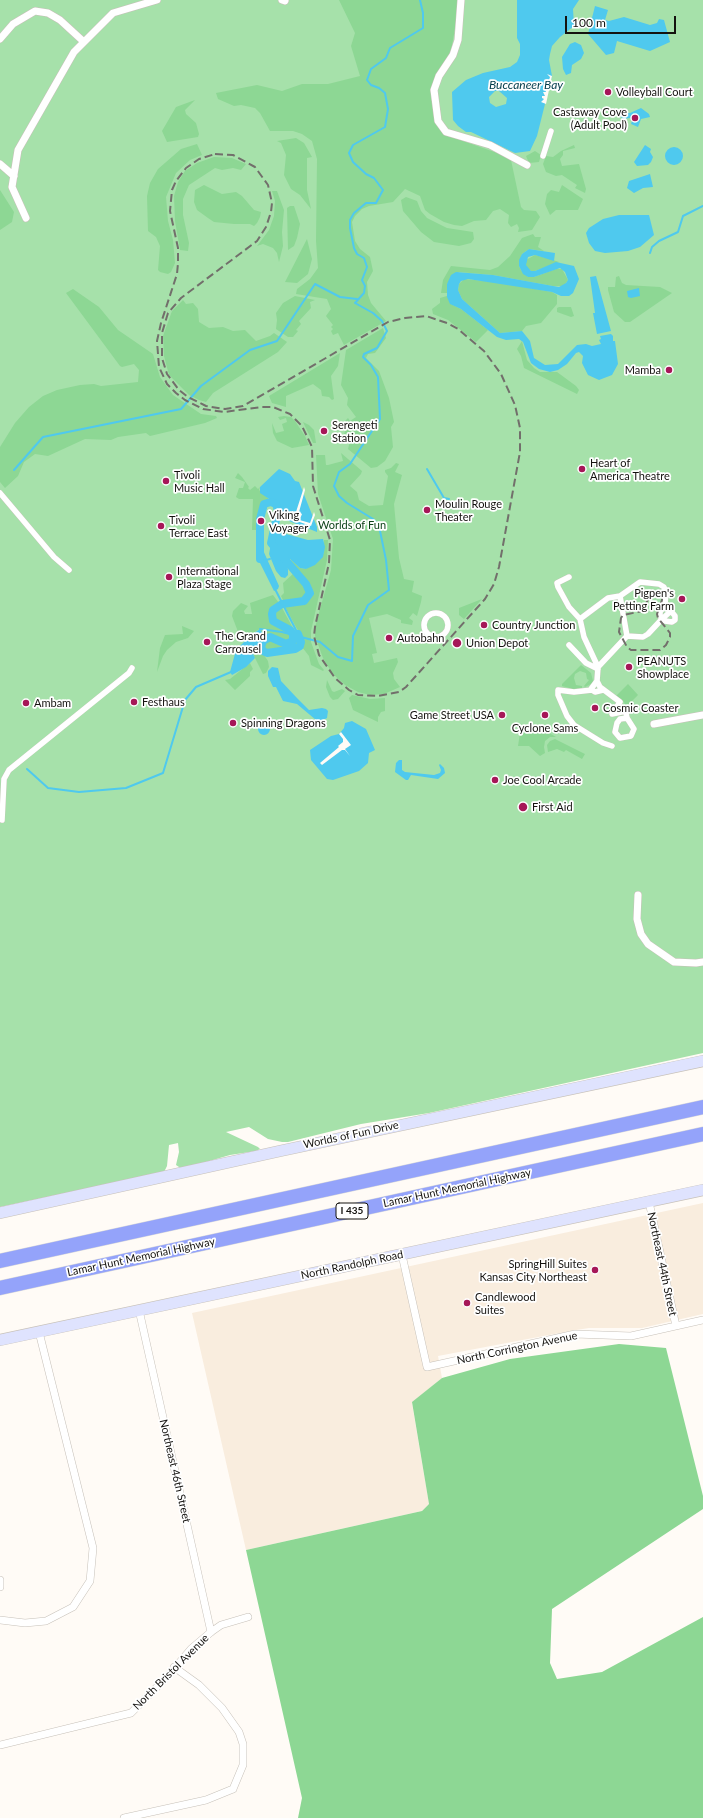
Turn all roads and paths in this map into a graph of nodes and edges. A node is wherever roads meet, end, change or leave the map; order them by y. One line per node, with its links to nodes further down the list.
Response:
1 (157, 0): 4 (street)
2 (461, 0): 8 (street)
3 (0, 39): 4 (street)
4 (84, 42): 9 (street)
5 (551, 131): 6 (street)
6 (543, 156)
7 (0, 164): 9 (street)
8 (527, 165)
9 (14, 176): 10 (street)
10 (26, 218)
11 (0, 493): 12 (street)
12 (69, 570)
13 (569, 578): 17 (street)
14 (620, 596): 15 (street); 17 (street); 20 (street)
15 (664, 604): 16 (street); 18 (street)
16 (671, 611): 18 (street); 18 (street)
17 (580, 619): 23 (street)
18 (662, 620): 20 (street)
19 (432, 636): 19 (street)
20 (627, 636): 23 (street)
21 (569, 645): 23 (street)
22 (132, 668): 31 (street)
23 (598, 668): 24 (street)
24 (597, 681): 25 (street); 26 (street)
25 (592, 690): 26 (street); 30 (street)
26 (603, 690): 27 (street)
27 (624, 709)
28 (703, 715): 29 (street)
29 (654, 724)
30 (612, 746)
31 (2, 820)
32 (638, 895): 33 (street)
33 (703, 962)
34 (703, 1061): 39 (main road, Worlds of Fun Drive)
35 (703, 1107): 41 (highway, I 435)
36 (703, 1134): 42 (highway, Lamar Hunt Memorial Highway / I 435)
37 (703, 1190): 38 (main road, North Randolph Road)
38 (649, 1202): 40 (main road, North Randolph Road); 45 (street, Northeast 44th Street)
39 (0, 1213)
40 (402, 1255): 43 (main road, North Randolph Road); 45 (street, North Corrington Avenue)
41 (0, 1261)
42 (0, 1288)
43 (140, 1310): 46 (main road, North Randolph Road); 52 (street, Northeast 46th Street)
44 (703, 1320): 45 (street, North Corrington Avenue)
45 (676, 1326)
46 (39, 1332): 47 (main road, North Randolph Road); 51 (street)
47 (0, 1340)
48 (0, 1580): 49 (street)
49 (0, 1588)
50 (248, 1617): 52 (street, North Bristol Avenue)
51 (0, 1620)
52 (211, 1632): 53 (street, North Bristol Avenue)
53 (174, 1667): 54 (street, North Bristol Avenue); 55 (street)
54 (0, 1745)
55 (124, 1818)

